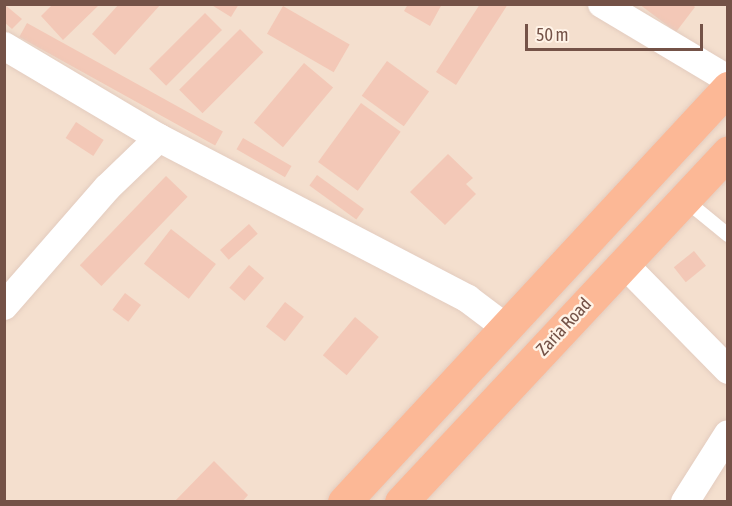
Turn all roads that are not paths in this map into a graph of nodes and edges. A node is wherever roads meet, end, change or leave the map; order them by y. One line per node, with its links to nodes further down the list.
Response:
1 (602, 4): 3 (street)
2 (9, 54): 5 (street)
3 (728, 79)
4 (728, 88): 7 (highway)
5 (159, 138): 11 (street); 12 (street)
6 (727, 153): 8 (highway, Zaria Road)
7 (629, 194): 8 (highway); 12 (highway)
8 (673, 210): 9 (lane); 10 (highway, Zaria Road)
9 (728, 235)
10 (623, 263): 13 (street); 16 (highway, Zaria Road)
11 (4, 306)
12 (505, 327): 15 (highway)
13 (728, 370)
14 (728, 434): 17 (street)
15 (344, 501)
16 (401, 501)
17 (685, 501)

